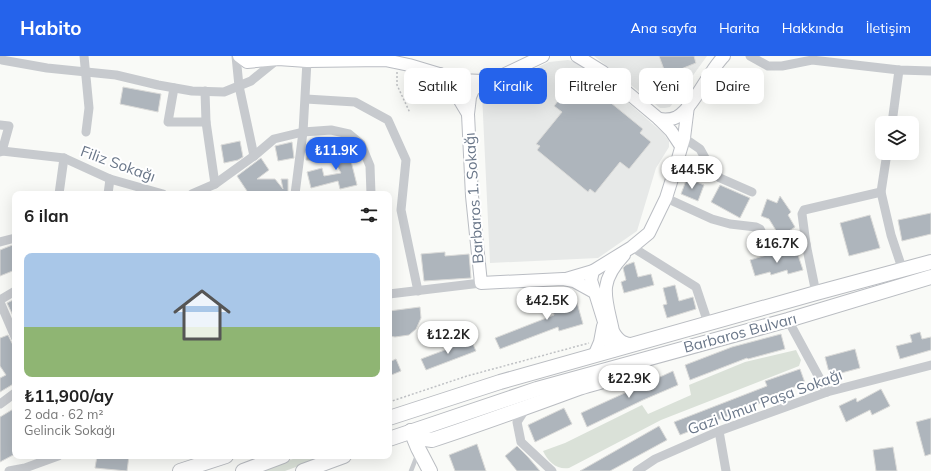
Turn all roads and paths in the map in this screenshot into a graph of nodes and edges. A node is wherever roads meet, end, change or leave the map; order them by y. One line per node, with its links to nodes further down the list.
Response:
1 (84, 56): 17 (street)
2 (236, 56): 18 (street)
3 (239, 56): 9 (street)
4 (543, 56): 14 (street)
5 (577, 56): 28 (street)
6 (724, 56): 24 (street)
7 (750, 56): 15 (street)
8 (0, 58): 17 (street)
9 (278, 59): 10 (street); 18 (street)
10 (312, 59): 12 (street); 22 (street)
11 (411, 60): 12 (street); 13 (street)
12 (397, 62): 25 (path)
13 (428, 68)
14 (518, 68)
15 (899, 70): 16 (street); 27 (street)
16 (931, 70)
17 (86, 72): 20 (street); 31 (street)
18 (239, 86): 21 (street); 35 (street)
19 (479, 86): 26 (street)
20 (174, 88): 21 (street); 29 (street)
21 (205, 92): 29 (street)
22 (306, 98): 32 (street); 59 (street)
23 (462, 104): 26 (street)
24 (688, 106): 28 (street); 33 (street)
25 (410, 112)
26 (468, 114): 58 (street, Barbaros 1. Sokağı)
27 (893, 116)
28 (659, 119): 33 (street)
29 (206, 122): 39 (street)
30 (0, 125): 34 (street)
31 (86, 132)
32 (303, 132): 35 (street); 44 (street); 45 (street)
33 (682, 142): 46 (street); 48 (street)
34 (1, 151): 36 (street, Filiz Sokağı)
35 (254, 156): 39 (street)
36 (64, 158): 38 (street, Filiz Sokağı); 40 (street)
37 (886, 160): 47 (street)
38 (110, 179): 41 (street); 42 (street, Filiz Sokağı)
39 (215, 184): 43 (street)
40 (59, 191)
41 (108, 191)
42 (153, 191)
43 (199, 191)
44 (295, 191)
45 (371, 191)
46 (752, 192)
47 (881, 192): 51 (street); 55 (street)
48 (666, 198): 51 (street); 52 (street)
49 (12, 239): 50 (street)
50 (0, 242)
51 (806, 244): 62 (street)
52 (632, 247): 54 (street); 67 (street); 70 (street)
53 (931, 262): 55 (main road, Barbaros Bulvarı)
54 (593, 271): 57 (street); 60 (street)
55 (903, 271): 62 (main road, Barbaros Bulvarı)
56 (931, 277): 65 (main road, Barbaros Bulvarı)
57 (563, 279): 58 (street); 60 (street)
58 (481, 283): 59 (street)
59 (418, 291): 63 (street)
60 (594, 292): 68 (street)
61 (12, 293): 64 (street)
62 (816, 293): 67 (main road, Barbaros Bulvarı)
63 (392, 294)
64 (0, 301): 66 (street)
65 (788, 320): 73 (main road, Barbaros Bulvarı); 79 (street)
66 (4, 321): 69 (street)
67 (708, 323): 70 (main road, Barbaros Bulvarı)
68 (603, 325): 71 (street); 72 (street)
69 (12, 330)
70 (636, 344): 72 (main road, Barbaros Bulvarı)
71 (592, 350): 72 (main road, Barbaros Bulvarı); 74 (main road, Barbaros Bulvarı); 81 (path)
72 (613, 351): 75 (main road)
73 (652, 356): 75 (main road, Barbaros Bulvarı); 77 (main road)
74 (569, 363): 77 (main road); 78 (main road, Barbaros Bulvarı)
75 (626, 363): 77 (main road, Barbaros Bulvarı)
76 (931, 365): 79 (street, Gazi Umur Paşa Sokağı)
77 (577, 384): 83 (main road); 85 (main road, Barbaros Bulvarı)
78 (483, 388): 84 (main road, Barbaros Bulvarı); 85 (main road)
79 (827, 392): 86 (street, Gazi Umur Paşa Sokağı)
80 (12, 395): 82 (street)
81 (392, 401)
82 (0, 404)
83 (528, 406): 88 (main road); 101 (street)
84 (392, 417)
85 (411, 431): 87 (main road, Barbaros Bulvarı); 88 (main road); 89 (main road)
86 (718, 431): 102 (street, Gazi Umur Paşa Sokağı); 103 (street)
87 (392, 438)
88 (432, 440): 100 (main road)
89 (420, 452): 98 (lane); 99 (main road)
90 (50, 459): 94 (street)
91 (217, 459): 95 (main road)
92 (270, 459): 96 (main road)
93 (336, 459): 97 (main road)
94 (9, 471)
95 (180, 471)
96 (244, 471)
97 (303, 471)
98 (411, 471)
99 (430, 471)
100 (436, 471)
101 (552, 471)
102 (637, 471)
103 (726, 471)

